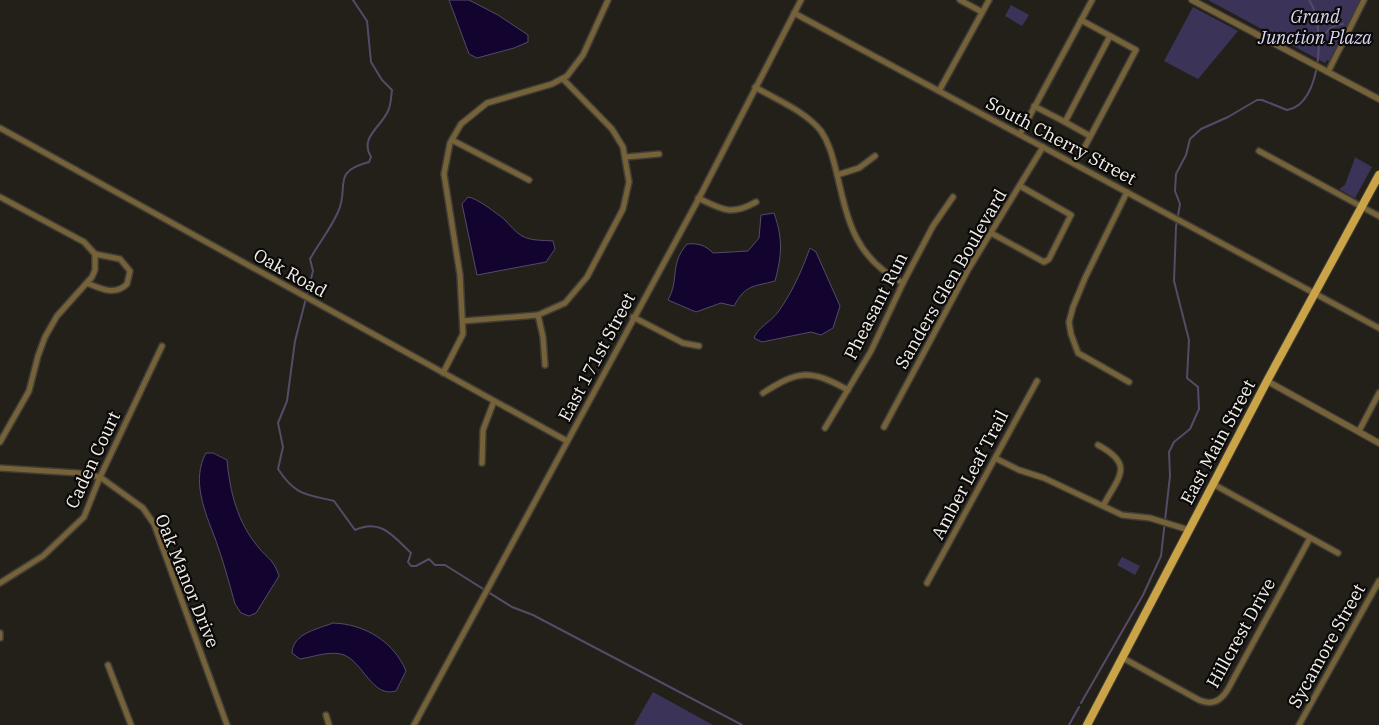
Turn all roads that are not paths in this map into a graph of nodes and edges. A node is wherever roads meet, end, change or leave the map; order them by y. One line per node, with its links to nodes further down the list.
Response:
1 (608, 0): 13 (street)
2 (801, 0): 9 (street, East 171st Street)
3 (960, 0): 8 (street)
4 (989, 0): 8 (street)
5 (1092, 0): 10 (street)
6 (1192, 0): 12 (street)
7 (1364, 0): 12 (street)
8 (982, 12): 15 (street)
9 (794, 13): 14 (street, East 171st Street); 15 (street, South Cherry Street)
10 (1081, 20): 11 (street); 17 (street)
11 (1110, 36): 18 (street); 21 (street)
12 (1325, 71): 16 (street)
13 (563, 79): 22 (street); 28 (street)
14 (755, 87): 30 (street); 36 (street, East 171st Street)
15 (939, 90): 20 (street, South Cherry Street)
16 (1379, 99)
17 (1034, 106): 18 (street); 20 (street)
18 (1065, 122): 21 (street)
19 (0, 128): 52 (street, Oak Road)
20 (1020, 134): 23 (street, South Cherry Street)
21 (1090, 136): 27 (street)
22 (452, 140): 31 (street); 47 (street)
23 (1044, 147): 32 (street, Sanders Glen Boulevard); 33 (street, South Cherry Street)
24 (1259, 151): 38 (street)
25 (659, 154): 28 (street)
26 (876, 156): 30 (street)
27 (1080, 156)
28 (626, 157): 45 (street)
29 (1379, 174): 38 (main road, East Main Street)
30 (837, 175): 43 (street)
31 (529, 180)
32 (1020, 186): 40 (street, Sanders Glen Boulevard); 40 (street)
33 (1126, 192): 44 (street, South Cherry Street); 55 (street)
34 (0, 197): 41 (street)
35 (953, 197): 43 (street, Pheasant Run)
36 (698, 198): 37 (street); 46 (street, East 171st Street)
37 (756, 202)
38 (1362, 206): 39 (street); 44 (main road, East Main Street)
39 (1379, 216)
40 (991, 233): 60 (street, Sanders Glen Boulevard)
41 (95, 254): 42 (street); 42 (street)
42 (87, 283): 64 (street)
43 (903, 283): 56 (street, Pheasant Run)
44 (1315, 293): 48 (street, South Cherry Street); 54 (main road, East Main Street)
45 (538, 315): 47 (street); 51 (street)
46 (633, 317): 50 (street); 63 (street, East 171st Street)
47 (463, 321): 52 (street)
48 (1379, 328)
49 (162, 346): 70 (street, Caden Court)
50 (699, 346)
51 (545, 365)
52 (444, 374): 59 (street, Oak Road)
53 (1037, 381): 67 (street, Amber Leaf Trail)
54 (1267, 381): 62 (street); 71 (main road, East Main Street)
55 (1129, 382)
56 (848, 390): 58 (street); 61 (street, Pheasant Run)
57 (1379, 392): 62 (street)
58 (763, 393)
59 (494, 401): 63 (street, Oak Road); 68 (street)
60 (884, 427)
61 (825, 428)
62 (1359, 431): 65 (street)
63 (567, 441): 87 (street, East 171st Street)
64 (0, 442)
65 (1379, 442)
66 (1098, 445): 72 (street)
67 (995, 458): 72 (street); 78 (street, Amber Leaf Trail)
68 (482, 463)
69 (0, 468): 70 (street, Oak Manor Drive)
70 (100, 477): 77 (street, Caden Court); 85 (street, Oak Manor Drive)
71 (1213, 484): 73 (main road, East Main Street); 74 (street)
72 (1103, 506): 73 (street)
73 (1189, 530): 81 (main road, East Main Street)
74 (1310, 538): 75 (street); 81 (street, Hillcrest Drive)
75 (1338, 553)
76 (1379, 581): 89 (street, Sycamore Street)
77 (0, 583)
78 (927, 583)
79 (0, 632): 80 (street)
80 (0, 638)
81 (1123, 658): 88 (main road, East Main Street)
82 (108, 665): 84 (street)
83 (326, 715): 86 (street)
84 (131, 725)
85 (227, 725)
86 (329, 725)
87 (414, 725)
88 (1087, 725)
89 (1299, 725)

